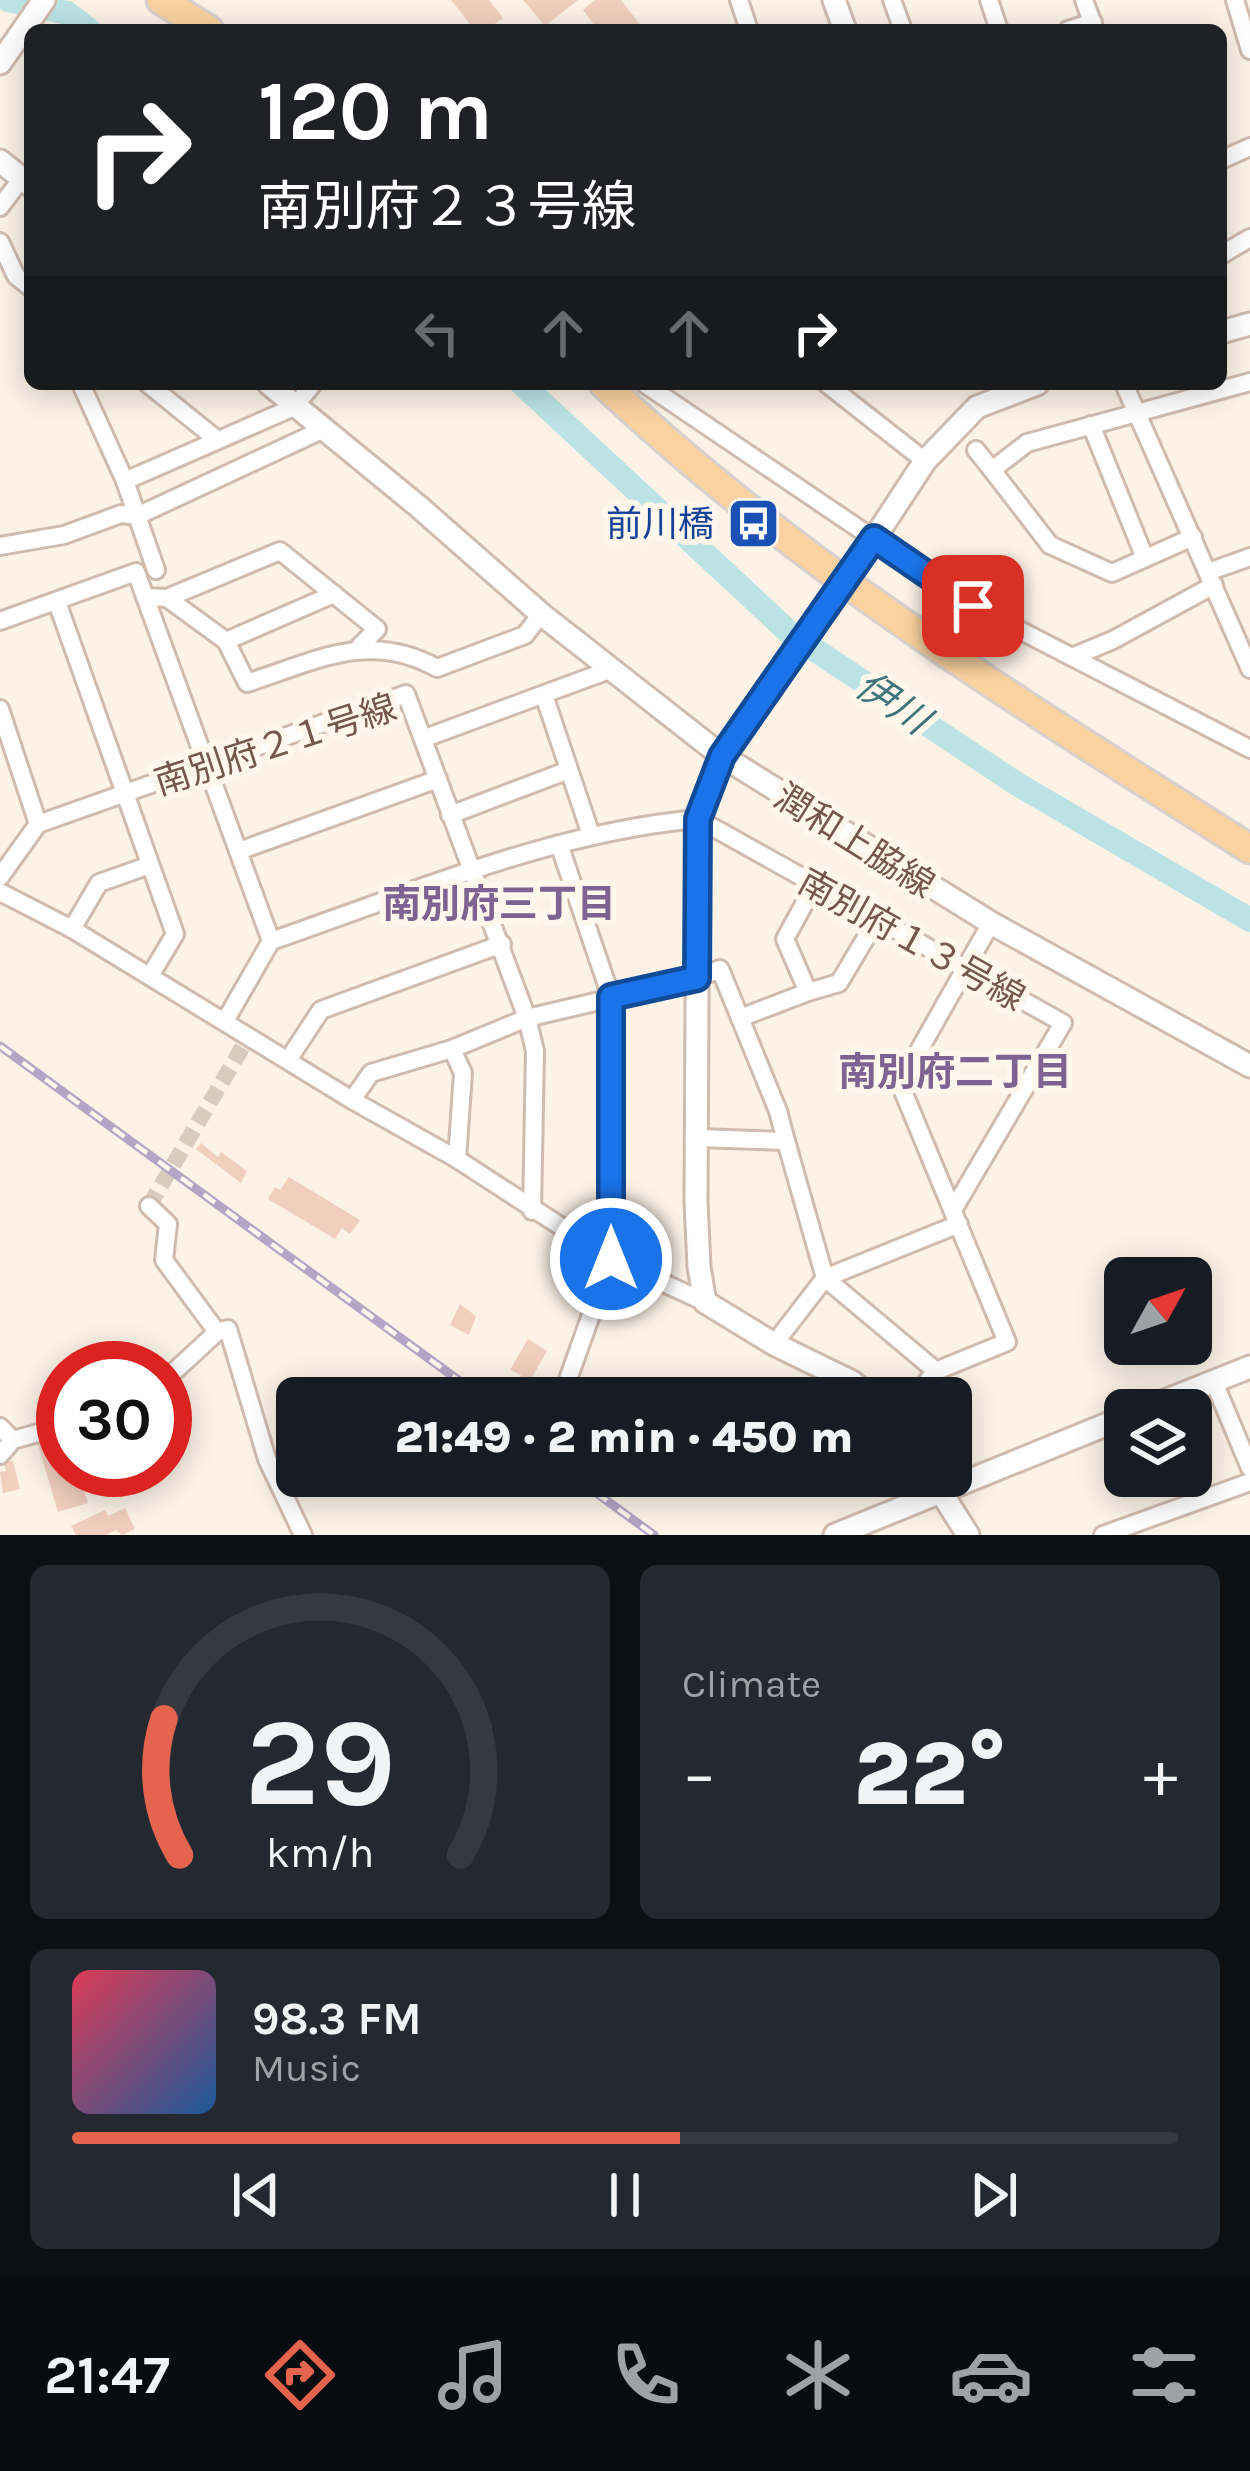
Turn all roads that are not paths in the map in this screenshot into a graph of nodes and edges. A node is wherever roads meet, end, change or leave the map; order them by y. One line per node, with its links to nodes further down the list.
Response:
1 (161, 0): 3 (main road)
2 (1235, 0): 5 (street)
3 (199, 24)
4 (24, 29): 6 (street)
5 (1250, 50)
6 (3, 59)
7 (0, 161): 8 (street)
8 (24, 180)
9 (24, 184): 10 (street)
10 (0, 207)
11 (0, 242): 12 (street)
12 (24, 282)
13 (1249, 386): 26 (street)
14 (84, 390): 33 (street)
15 (155, 390): 29 (street)
16 (276, 390): 24 (street, 潤和上脇線)
17 (308, 390): 24 (street)
18 (616, 390): 42 (main road)
19 (654, 390): 36 (street)
20 (835, 390): 31 (street)
21 (971, 390): 25 (street)
22 (1021, 390): 25 (street)
23 (1127, 390): 26 (street)
24 (294, 407): 28 (street, 潤和上脇線); 29 (street)
25 (977, 407): 31 (street)
26 (1138, 414): 27 (street); 35 (street)
27 (1091, 425): 32 (street); 39 (street)
28 (324, 429): 34 (street); 47 (street, 潤和上脇線)
29 (215, 438): 33 (street)
30 (976, 450): 32 (street)
31 (925, 461): 36 (street)
32 (992, 470): 39 (street)
33 (125, 481): 34 (street)
34 (137, 516): 37 (street); 40 (street)
35 (1193, 537): 39 (street); 41 (street)
36 (874, 538): 42 (street); 51 (street)
37 (0, 546)
38 (1250, 557): 41 (street)
39 (1145, 558)
40 (156, 570)
41 (1211, 578): 51 (street); 53 (street)
42 (842, 585): 58 (street); 68 (main road)
43 (334, 594): 45 (street); 49 (street); 50 (street)
44 (145, 597): 45 (street); 46 (street); 59 (street)
45 (167, 598): 49 (street)
46 (57, 602): 48 (street); 62 (street)
47 (541, 614): 50 (street); 52 (street, 潤和上脇線)
48 (0, 621)
49 (226, 641): 50 (street)
50 (360, 646)
51 (1072, 657): 57 (street)
52 (612, 669): 54 (street); 58 (street, 潤和上脇線)
53 (1250, 669)
54 (544, 695): 56 (street); 60 (street)
55 (0, 709): 65 (street)
56 (425, 738): 59 (street, 南別府２１号線); 61 (street, 南別府２１号線)
57 (1250, 749)
58 (722, 756): 64 (street); 76 (street, 潤和上脇線)
59 (207, 764): 62 (street, 南別府２１号線); 69 (street)
60 (569, 770): 63 (street); 66 (street)
61 (438, 779): 63 (street, 南別府２１号線); 69 (street)
62 (124, 794): 65 (street, 南別府２１号線); 70 (street)
63 (450, 814): 71 (street, 南別府２１号線)
64 (698, 819): 66 (street); 73 (street, 南別府１３号線); 82 (street)
65 (38, 824): 72 (street)
66 (591, 835): 67 (street)
67 (559, 844): 71 (street); 84 (street)
68 (1250, 849)
69 (239, 851): 78 (street)
70 (150, 865): 77 (street); 81 (street)
71 (473, 872): 78 (street); 79 (street, 南別府２１号線)
72 (0, 877)
73 (815, 884): 75 (street, 南別府１３号線); 83 (street)
74 (0, 892): 77 (street)
75 (878, 919): 80 (street, 南別府１３号線); 83 (street)
76 (991, 923): 80 (street); 90 (street, 潤和上脇線)
77 (72, 928): 81 (street)
78 (272, 941): 87 (street)
79 (502, 944): 85 (street, 南別府２１号線); 89 (street)
80 (964, 968): 97 (street); 97 (street, 南別府１３号線)
81 (150, 976): 87 (street)
82 (697, 978): 84 (street); 86 (street); 92 (street)
83 (808, 992): 86 (street)
84 (611, 997): 85 (street); 98 (street)
85 (527, 1018): 88 (street); 96 (street, 南別府２１号線)
86 (740, 1018): 93 (street)
87 (225, 1021): 89 (street)
88 (452, 1048): 91 (street); 94 (street)
89 (288, 1060): 91 (street)
90 (1250, 1066)
91 (352, 1100): 94 (street)
92 (698, 1138): 93 (street); 100 (street)
93 (786, 1141): 99 (street)
94 (457, 1159): 96 (street)
95 (149, 1206): 101 (street)
96 (532, 1211): 98 (street)
97 (956, 1217): 99 (street); 105 (street)
98 (611, 1259): 100 (street); 106 (street)
99 (825, 1278): 102 (street); 105 (street)
100 (706, 1302): 102 (street)
101 (217, 1332): 103 (street); 119 (street)
102 (774, 1344): 107 (street)
103 (192, 1355)
104 (1250, 1367): 109 (street)
105 (936, 1371): 108 (street)
106 (569, 1377)
107 (842, 1377)
108 (931, 1377)
109 (1214, 1382): 110 (street); 114 (street)
110 (1196, 1389)
111 (1104, 1424): 115 (street)
112 (7, 1434): 113 (street)
113 (0, 1455)
114 (1250, 1468)
115 (972, 1470)
116 (1250, 1482): 122 (street)
117 (908, 1497): 120 (street)
118 (944, 1497): 121 (street)
119 (303, 1535)
120 (835, 1535)
121 (968, 1535)
122 (1103, 1535)

